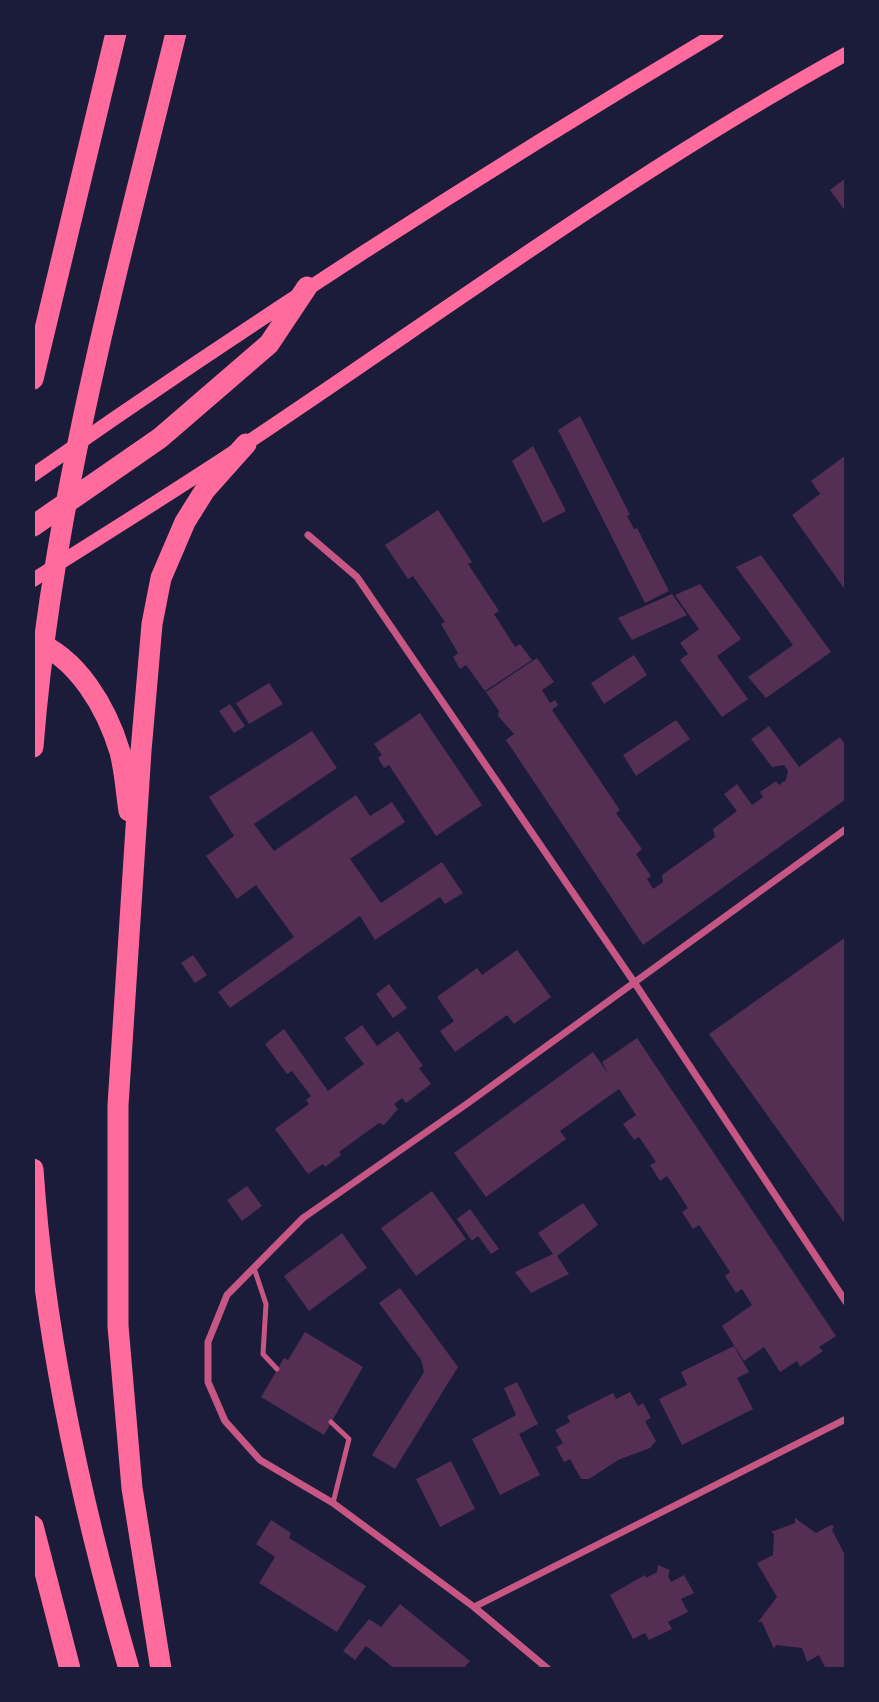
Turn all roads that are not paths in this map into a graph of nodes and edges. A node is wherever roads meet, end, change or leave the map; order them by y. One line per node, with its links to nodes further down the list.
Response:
1 (116, 33): 6 (highway)
2 (176, 33): 13 (highway)
3 (717, 33): 5 (main road)
4 (846, 54): 7 (main road)
5 (307, 287): 8 (main road); 9 (highway)
6 (33, 379)
7 (246, 444): 11 (main road); 15 (highway)
8 (33, 475)
9 (33, 527)
10 (308, 535): 16 (street)
11 (33, 580)
12 (33, 641): 15 (highway)
13 (33, 747)
14 (846, 829): 16 (street)
15 (135, 851): 28 (highway)
16 (634, 982): 18 (street); 19 (street)
17 (33, 1169): 27 (highway)
18 (254, 1267): 20 (lane); 23 (street)
19 (846, 1302)
20 (277, 1369)
21 (846, 1419): 25 (street)
22 (331, 1422): 23 (lane)
23 (333, 1503): 25 (street)
24 (33, 1526): 26 (highway)
25 (474, 1607): 29 (street)
26 (70, 1669)
27 (129, 1669)
28 (162, 1669)
29 (548, 1669)

